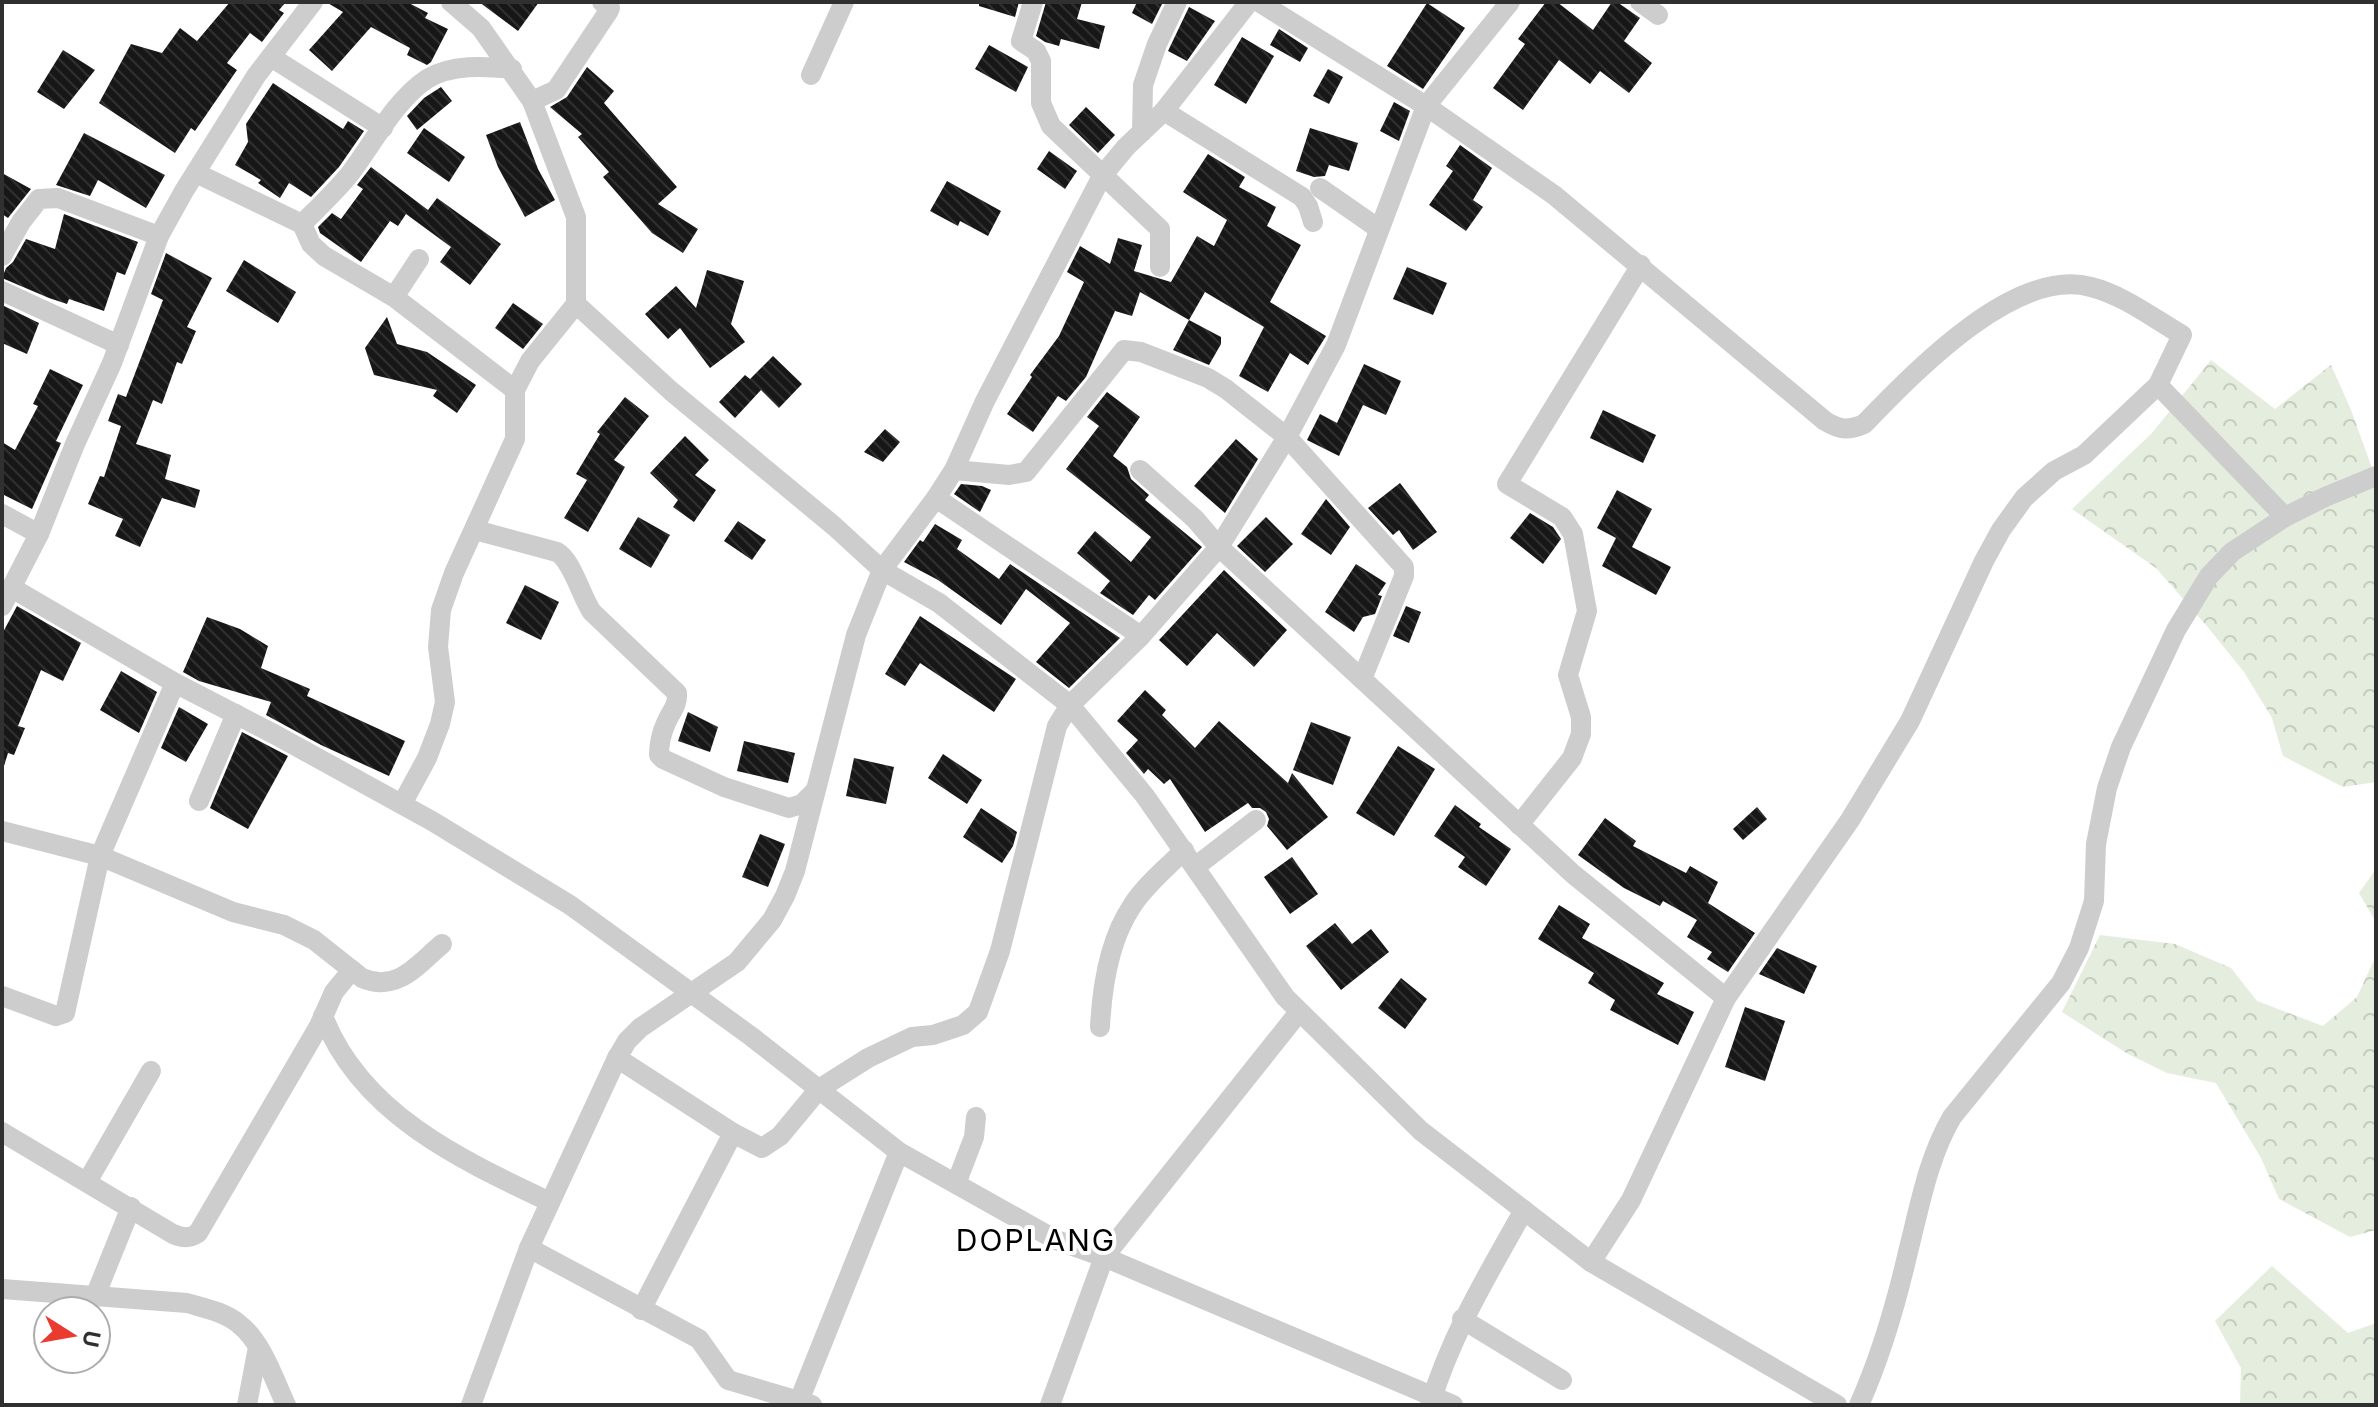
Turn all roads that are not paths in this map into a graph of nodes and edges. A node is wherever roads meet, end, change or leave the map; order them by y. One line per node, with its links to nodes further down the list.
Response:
1 (313, 2): 12 (street)
2 (451, 2): 13 (street)
3 (602, 2): 15 (street)
4 (844, 2): 14 (street)
5 (1033, 2): 21 (street)
6 (1177, 2): 19 (street)
7 (1249, 2): 17 (street)
8 (1510, 2): 16 (street)
9 (1640, 2): 11 (street)
10 (1269, 5): 16 (street)
11 (1658, 15)
12 (271, 57): 18 (street); 20 (street)
13 (512, 69): 15 (street); 18 (street)
14 (811, 75)
15 (532, 101): 31 (street)
16 (1426, 106): 23 (street); 27 (street)
17 (1164, 111): 19 (street); 23 (street)
18 (383, 128): 22 (street)
19 (1142, 132): 21 (street)
20 (196, 173): 22 (street); 24 (street)
21 (1102, 176): 28 (street); 36 (street)
22 (302, 224): 30 (street)
23 (1379, 229): 35 (street)
24 (159, 236): 25 (street); 32 (street)
25 (2, 256)
26 (419, 259): 30 (street)
27 (1641, 265): 33 (street); 56 (street)
28 (1160, 267)
29 (2, 291): 32 (street)
30 (394, 297): 34 (street)
31 (576, 304): 34 (street); 45 (street)
32 (119, 345): 43 (street)
33 (2158, 385): 41 (street); 64 (street)
34 (515, 390): 42 (street)
35 (1287, 437): 36 (street); 44 (street); 48 (street)
36 (954, 470): 39 (street)
37 (1140, 470): 44 (street)
38 (2376, 476): 41 (street)
39 (936, 498): 45 (street); 47 (street)
40 (2, 514): 43 (street)
41 (2285, 517): 97 (street)
42 (475, 530): 52 (street); 54 (street)
43 (39, 534): 46 (street)
44 (1222, 542): 47 (street); 48 (street)
45 (882, 570): 50 (street); 52 (street)
46 (7, 597): 49 (street)
47 (1141, 636): 50 (street)
48 (1362, 679): 56 (street)
49 (175, 683): 51 (street); 58 (street)
50 (1070, 705): 59 (street); 70 (street)
51 (236, 714): 53 (street); 54 (street)
52 (814, 792): 62 (street)
53 (199, 801)
54 (402, 804): 62 (street)
55 (1256, 820): 59 (street)
56 (1519, 825): 64 (street)
57 (2, 831): 58 (street)
58 (100, 856): 61 (street); 63 (street)
59 (1190, 858): 65 (street); 67 (street)
60 (442, 944): 61 (street)
61 (352, 970): 66 (street)
62 (692, 993): 68 (street); 70 (street)
63 (2, 996)
64 (1726, 998): 82 (street)
65 (1299, 1012): 79 (street); 81 (street)
66 (323, 1016): 77 (street); 78 (street)
67 (1100, 1027)
68 (617, 1058): 73 (street); 77 (street)
69 (151, 1071): 75 (street)
70 (819, 1089): 73 (street); 74 (street)
71 (976, 1117): 76 (street)
72 (2, 1132): 75 (street)
73 (733, 1133): 85 (street)
74 (899, 1152): 76 (street); 90 (street)
75 (87, 1182): 78 (street)
76 (956, 1184): 81 (street)
77 (550, 1202): 80 (street)
78 (131, 1207): 84 (street)
79 (1524, 1210): 82 (street); 86 (street)
80 (529, 1248): 85 (street); 93 (street)
81 (1104, 1257): 89 (street); 94 (street)
82 (1591, 1262): 96 (street)
83 (2, 1289): 84 (street)
84 (96, 1294): 87 (street)
85 (641, 1310): 90 (street)
86 (1462, 1319): 88 (street); 89 (street)
87 (258, 1347): 91 (street); 92 (street)
88 (1562, 1380)
89 (1431, 1400): 95 (street)
90 (803, 1404)
91 (247, 1405)
92 (286, 1405)
93 (471, 1405)
94 (1050, 1405)
95 (1453, 1405)
96 (1837, 1405)
97 (1859, 1405)

